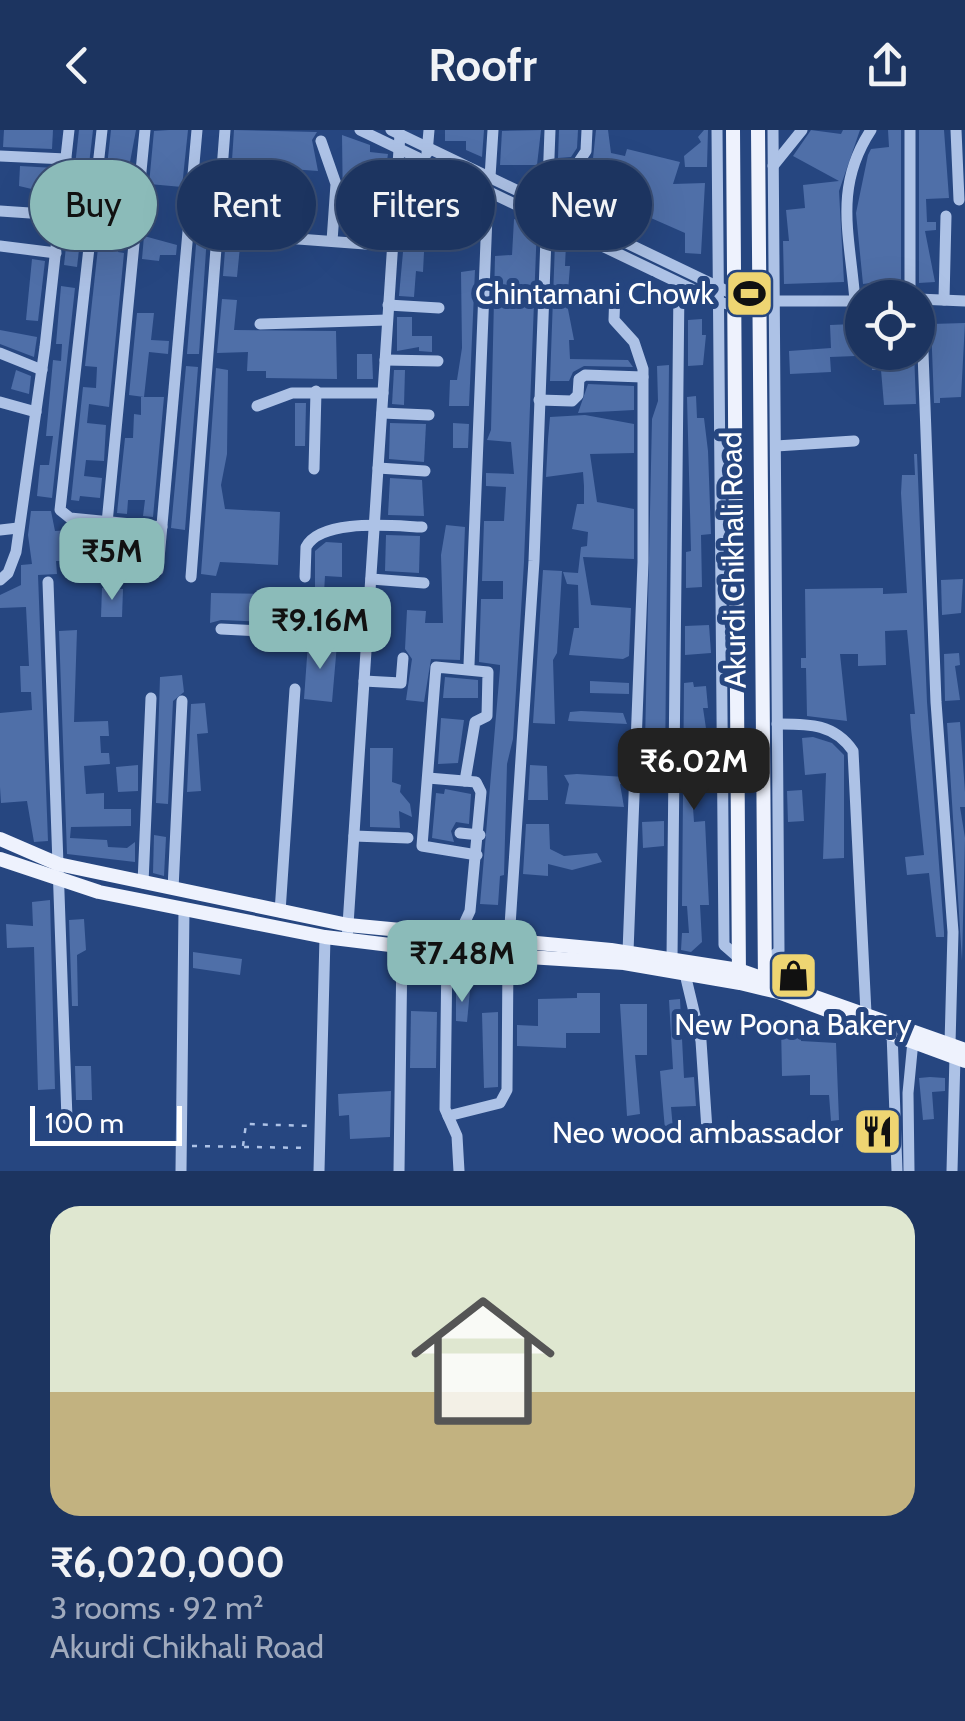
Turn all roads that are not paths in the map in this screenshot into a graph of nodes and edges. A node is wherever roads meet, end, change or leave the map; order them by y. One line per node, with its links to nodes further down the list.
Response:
1 (69, 130): 24 (street)
2 (102, 130): 83 (street)
3 (145, 130): 83 (street)
4 (197, 130): 85 (street)
5 (225, 130): 90 (street)
6 (360, 130): 21 (street)
7 (429, 130): 22 (street)
8 (493, 130): 29 (street)
9 (550, 130): 30 (street)
10 (586, 130): 31 (street)
11 (717, 130): 51 (street)
12 (733, 130): 55 (main road, Akurdi Chikhali Road)
13 (758, 130): 60 (main road, Akurdi Chikhali Road)
14 (773, 130): 32 (street)
15 (802, 130): 32 (street)
16 (870, 130): 48 (street)
17 (910, 130): 49 (street)
18 (956, 130): 33 (street)
19 (395, 132): 21 (street); 22 (street)
20 (321, 141): 38 (street)
21 (399, 148): 25 (street); 26 (street)
22 (428, 148): 27 (street); 28 (street)
23 (0, 156): 24 (street)
24 (66, 160)
25 (398, 160)
26 (422, 160)
27 (426, 160)
28 (454, 160)
29 (491, 160)
30 (548, 160)
31 (580, 160)
32 (773, 166): 56 (street)
33 (959, 200)
34 (0, 211): 35 (street)
35 (30, 213)
36 (946, 216): 54 (street)
37 (316, 241): 38 (street)
38 (332, 242): 39 (street)
39 (336, 242)
40 (0, 246): 47 (street)
41 (56, 250): 47 (street)
42 (392, 250): 59 (street)
43 (486, 250): 101 (street)
44 (545, 250): 72 (street)
45 (606, 250): 50 (street)
46 (639, 250): 51 (street)
47 (56, 253): 67 (street)
48 (857, 280)
49 (915, 280)
50 (679, 284): 55 (street); 129 (street)
51 (718, 287): 55 (street)
52 (615, 290): 69 (street)
53 (935, 299): 54 (street)
54 (944, 300): 58 (street)
55 (729, 301): 60 (street); 130 (main road, Akurdi Chikhali Road)
56 (776, 301): 57 (street); 60 (street); 79 (street)
57 (845, 301)
58 (965, 301)
59 (388, 305): 61 (street); 62 (street)
60 (757, 305): 132 (main road, Akurdi Chikhali Road)
61 (439, 308)
62 (387, 320): 63 (street); 65 (street)
63 (260, 324)
64 (0, 352): 67 (street)
65 (385, 360): 66 (street); 71 (street)
66 (438, 362)
67 (42, 370): 75 (street)
68 (920, 370): 136 (street)
69 (643, 376): 72 (street); 128 (street)
70 (316, 391): 71 (street); 74 (street); 81 (street)
71 (383, 393): 76 (street)
72 (539, 400): 126 (street)
73 (0, 402): 75 (street)
74 (256, 406)
75 (36, 412): 87 (street)
76 (382, 413): 77 (street); 80 (street)
77 (430, 415)
78 (854, 442): 79 (street)
79 (776, 446): 106 (street)
80 (378, 468): 82 (street); 84 (street)
81 (314, 470)
82 (425, 471)
83 (107, 523): 85 (street)
84 (375, 525): 86 (street); 91 (street); 92 (street)
85 (162, 527): 89 (street)
86 (422, 527)
87 (18, 528): 88 (street); 93 (street)
88 (0, 530)
89 (158, 570)
90 (192, 577)
91 (304, 577)
92 (371, 579): 95 (street); 97 (street)
93 (0, 580)
94 (48, 582): 116 (street)
95 (424, 584)
96 (279, 607): 97 (street)
97 (369, 613): 99 (street)
98 (221, 629): 99 (street)
99 (368, 636): 102 (street)
100 (403, 658): 102 (street)
101 (469, 665)
102 (364, 680): 111 (street)
103 (296, 689): 121 (street)
104 (151, 698): 118 (street)
105 (182, 701): 119 (street)
106 (778, 724): 132 (street); 133 (street)
107 (428, 778): 108 (street); 108 (street); 114 (street)
108 (465, 781): 110 (street)
109 (460, 833): 110 (street)
110 (480, 834): 114 (street)
111 (354, 836): 112 (street); 122 (street)
112 (408, 838)
113 (0, 839): 116 (main road)
114 (477, 855): 124 (street)
115 (0, 859): 117 (main road)
116 (58, 864): 117 (street); 118 (main road)
117 (56, 881): 120 (main road); 138 (street)
118 (143, 883): 119 (main road)
119 (173, 889): 121 (main road)
120 (184, 909): 123 (main road); 140 (street)
121 (280, 912): 122 (main road)
122 (348, 933): 123 (main road); 124 (main road); 125 (main road)
123 (325, 937): 141 (street)
124 (457, 938): 126 (main road)
125 (402, 947): 127 (main road); 142 (street)
126 (508, 950): 127 (main road); 128 (main road); 137 (street)
127 (447, 952): 137 (street)
128 (626, 958): 129 (main road); 131 (main road)
129 (672, 959): 130 (main road)
130 (739, 970): 131 (main road); 132 (main road)
131 (685, 974): 139 (street)
132 (765, 976): 133 (main road); 134 (main road)
133 (866, 1013): 136 (main road)
134 (892, 1032): 135 (main road); 144 (street)
135 (913, 1041): 136 (main road); 145 (street)
136 (959, 1053): 146 (street)
137 (448, 1116): 143 (street)
138 (67, 1119)
139 (708, 1130)
140 (182, 1171)
141 (319, 1171)
142 (399, 1171)
143 (459, 1171)
144 (897, 1171)
145 (909, 1171)
146 (952, 1171)

